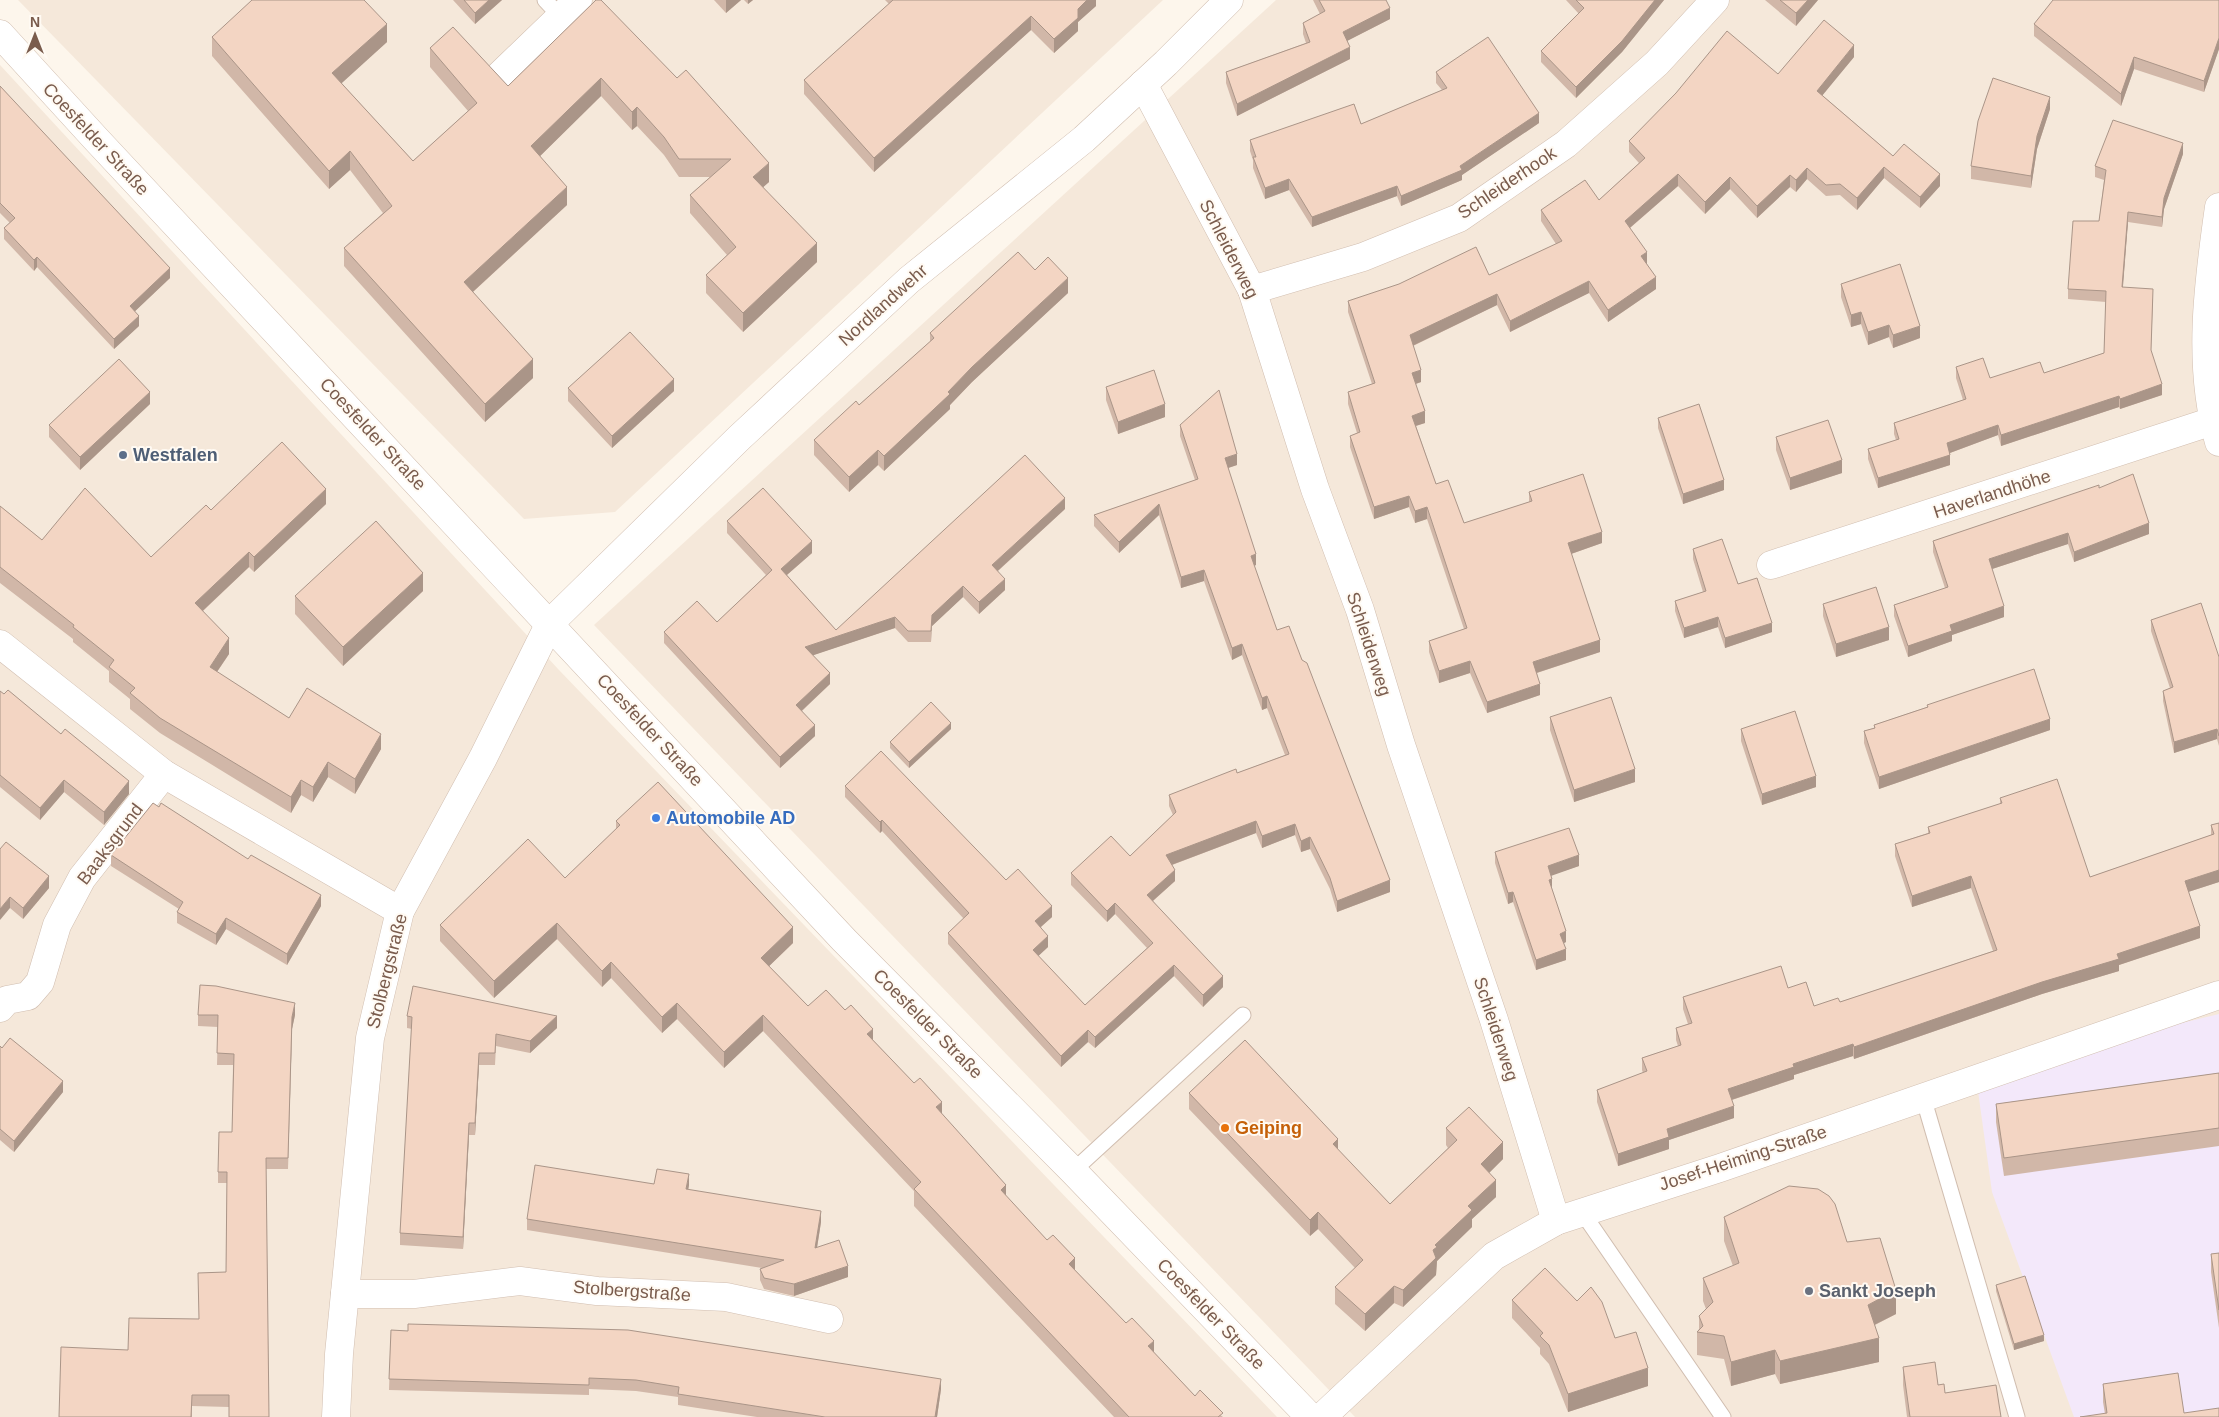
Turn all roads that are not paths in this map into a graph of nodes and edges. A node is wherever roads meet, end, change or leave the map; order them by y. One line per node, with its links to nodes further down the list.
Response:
1 (1228, 0): 6 (street, Nordlandwehr)
2 (1715, 0): 8 (street, Schleiderhook)
3 (561, 5): 5 (street)
4 (0, 34): 11 (street, Coesfelder Straße)
5 (500, 75)
6 (1143, 84): 8 (street, Schleiderweg); 11 (street, Nordlandwehr)
7 (2219, 207): 9 (street, Haverlandhöhe)
8 (1252, 290): 21 (street, Schleiderweg)
9 (2216, 432): 10 (street, Haverlandhöhe)
10 (1771, 565)
11 (550, 623): 14 (street, Stolbergstraße); 19 (street, Coesfelder Straße)
12 (0, 644): 13 (street)
13 (164, 774): 14 (street); 16 (street, Baaksgrund)
14 (400, 911): 22 (street, Stolbergstraße)
15 (2219, 995): 18 (street, Josef-Heiming-Straße)
16 (0, 1008)
17 (1243, 1015): 19 (lane)
18 (1923, 1097): 20 (street, Josef-Heiming-Straße); 28 (lane)
19 (1074, 1171): 25 (street, Coesfelder Straße)
20 (1582, 1212): 21 (street, Josef-Heiming-Straße); 27 (lane)
21 (1556, 1221): 26 (street, Josef-Heiming-Straße)
22 (345, 1294): 23 (street, Stolbergstraße); 24 (street, Stolbergstraße)
23 (828, 1319)
24 (336, 1417)
25 (1310, 1417)
26 (1322, 1417)
27 (1723, 1417)
28 (2017, 1417)

